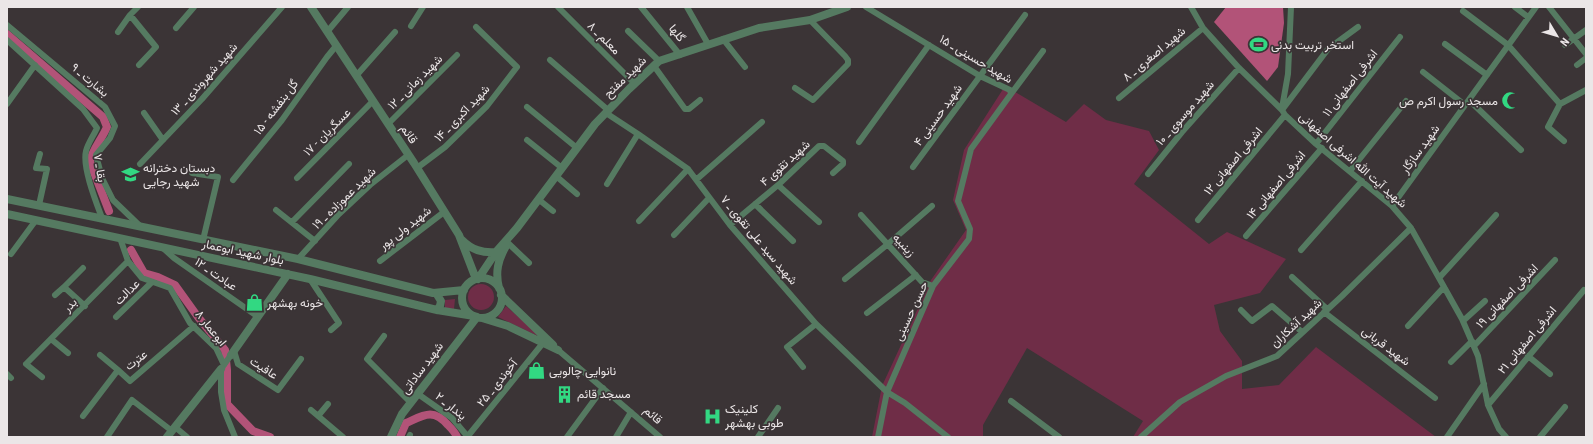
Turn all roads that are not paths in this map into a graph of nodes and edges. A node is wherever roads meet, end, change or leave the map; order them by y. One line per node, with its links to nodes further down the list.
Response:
1 (138, 7): 18 (street)
2 (194, 7): 26 (street)
3 (282, 7): 78 (street, شهید شهروندی ـ ۱۳)
4 (311, 7): 31 (street, قائم)
5 (348, 7): 31 (street)
6 (423, 7): 23 (street)
7 (558, 7): 59 (street, معلم ـ ۸)
8 (641, 7): 44 (street, گلها)
9 (687, 7): 37 (street)
10 (847, 7): 21 (street, شهید مفتح)
11 (866, 7): 39 (street, شهید حسینی ـ ۱۵)
12 (1191, 7): 27 (street, شهید آیت الله اشرفی اصفهانی)
13 (1291, 7): 73 (street)
14 (1515, 7): 20 (street)
15 (1536, 7): 20 (street, شهید سازگار)
16 (1549, 7): 35 (street)
17 (1462, 11): 40 (street)
18 (130, 15): 30 (street); 52 (street)
19 (1025, 15): 57 (street, شهید حسینی ۴)
20 (1528, 17): 40 (street, شهید سازگار)
21 (810, 20): 34 (street, شهید مفتح); 60 (street)
22 (7, 25): 126 (street, بشارت ـ ۹)
23 (411, 26)
24 (476, 27): 90 (street, شهید اکبری ـ ۱۴)
25 (1358, 27): 73 (street, اشرفی اصفهانی ۱۲)
26 (176, 28)
27 (1203, 28): 54 (street, شهید آیت الله اشرفی اصفهانی); 63 (street, شهید اصغری ـ ۸)
28 (1586, 30): 35 (street)
29 (628, 31): 49 (street)
30 (118, 32)
31 (327, 32): 41 (street, قائم)
32 (395, 32): 56 (street)
33 (1400, 37): 82 (street, اشرفی اصفهانی ۱۱)
34 (723, 39): 37 (street, شهید مفتح); 53 (street)
35 (1574, 39): 42 (street); 45 (street)
36 (7, 40): 51 (street, بقا ـ ۷)
37 (708, 44): 44 (street, شهید مفتح)
38 (1445, 44): 58 (street)
39 (929, 45): 57 (street, شهید حسینی ـ ۱۵); 81 (street)
40 (1508, 45): 58 (street, شهید سازگار); 69 (street)
41 (336, 46): 56 (street, قائم); 100 (street, گل بنفشه - ۱۵)
42 (1565, 46)
43 (1043, 51): 62 (street)
44 (680, 54): 49 (street, شهید مفتح)
45 (1586, 54)
46 (457, 55): 76 (street, شهید زمانی ـ ۱۲)
47 (1586, 58): 50 (street)
48 (550, 60): 72 (street, شهید سید علی تقوی ـ ۷)
49 (657, 63): 59 (street, شهید مفتح); 64 (street)
50 (1577, 64)
51 (35, 65): 68 (street); 119 (street, بقا ـ ۷)
52 (139, 65)
53 (746, 67)
54 (1239, 68): 73 (street, شهید آیت الله اشرفی اصفهانی); 96 (street, شهید موسوی ـ ۱۰)
55 (1423, 72): 70 (street)
56 (356, 76): 66 (street, قائم)
57 (980, 76): 62 (street, شهید حسینی ـ ۱۵); 89 (street, شهید حسینی ۴)
58 (1486, 76): 65 (street, شهید سازگار)
59 (635, 84): 72 (street, شهید مفتح)
60 (795, 88)
61 (1586, 90): 69 (street)
62 (1011, 94): 108 (street, شهید حسینی ـ ۱۵)
63 (1119, 98)
64 (700, 100)
65 (1469, 100): 70 (street, شهید سازگار); 84 (street)
66 (373, 101): 76 (street, قائم); 98 (street, عسگریان - ۱۷)
67 (1406, 101): 93 (street)
68 (7, 104)
69 (1560, 104): 80 (street)
70 (1465, 106): 112 (street, شهید سازگار)
71 (527, 107): 83 (street)
72 (607, 112): 77 (street, شهید سید علی تقوی ـ ۷); 83 (street, شهید مفتح)
73 (1283, 112): 82 (street, شهید آیت الله اشرفی اصفهانی); 121 (street, اشرفی اصفهانی ۱۲)
74 (144, 113): 78 (street)
75 (762, 122): 99 (street)
76 (388, 124): 86 (street, قائم)
77 (638, 134): 92 (street, شهید سید علی تقوی ـ ۷); 102 (street)
78 (163, 140): 87 (street, شهید شهروندی ـ ۱۳)
79 (527, 140): 91 (street)
80 (1564, 141)
81 (859, 142)
82 (1319, 146): 93 (street, شهید آیت الله اشرفی اصفهانی); 131 (street, اشرفی اصفهانی ۱۴)
83 (577, 148): 91 (street, شهید مفتح)
84 (1521, 150)
85 (40, 154): 110 (street)
86 (408, 155): 90 (street, قائم); 134 (street, شهید عموزاده ـ ۱۹)
87 (140, 164)
88 (349, 164): 123 (street)
89 (913, 167)
90 (417, 168): 115 (street, قائم)
91 (562, 168): 97 (street, شهید مفتح)
92 (688, 169): 99 (street, شهید سید علی تقوی ـ ۷); 122 (street)
93 (1350, 171): 101 (street, شهید آیت الله اشرفی اصفهانی)
94 (192, 173): 133 (street)
95 (834, 173): 103 (street, شهید تقوی ۴)
96 (1148, 174)
97 (556, 176): 104 (street); 107 (street, شهید مفتح)
98 (297, 178)
99 (696, 179): 105 (street, شهید سید علی تقوی ـ ۷)
100 (233, 180)
101 (1362, 181): 112 (street, شهید آیت الله اشرفی اصفهانی); 139 (street)
102 (607, 184)
103 (778, 185): 109 (street, شهید تقوی ۴); 124 (street)
104 (577, 194)
105 (710, 198): 125 (street, شهید سید علی تقوی ـ ۷); 129 (street)
106 (7, 199): 110 (street, بلوار شهید ابوعمار)
107 (538, 199): 114 (street); 127 (street, شهید مفتح)
108 (958, 201): 156 (street, حسن حسینی)
109 (755, 204): 125 (street, شهید تقوی ۴); 135 (street)
110 (39, 205): 119 (street, بلوار شهید ابوعمار)
111 (932, 206): 137 (street)
112 (1392, 206): 128 (street, شهید آیت الله اشرفی اصفهانی)
113 (276, 210): 123 (street)
114 (553, 211)
115 (444, 212): 130 (street, قائم); 145 (street, شهید ولی پور)
116 (7, 214): 120 (street, بلوار شهید ابوعمار)
117 (861, 215): 137 (street, زینبیه)
118 (1496, 215): 151 (street)
119 (102, 218): 126 (street, بلوار شهید ابوعمار)
120 (36, 220): 132 (street, بلوار شهید ابوعمار); 141 (street)
121 (1198, 220)
122 (638, 221)
123 (292, 222): 134 (street)
124 (819, 222)
125 (730, 225): 174 (street, شهید سید علی تقوی ـ ۷)
126 (140, 226): 133 (street, بلوار شهید ابوعمار)
127 (517, 228): 136 (street); 140 (street)
128 (1411, 228): 151 (street, شهید آیت الله اشرفی اصفهانی); 168 (street, شهید آشکاران)
129 (674, 234)
130 (459, 235): 140 (street); 153 (street, قائم)
131 (1246, 236)
132 (120, 238): 138 (street, بلوار شهید ابوعمار); 144 (street, ابوعمار ۸)
133 (203, 240): 142 (street, بلوار شهید ابوعمار)
134 (315, 241): 142 (street, شهید عموزاده ـ ۱۹)
135 (793, 241)
136 (508, 244): 146 (street); 161 (street)
137 (888, 244): 149 (street, زینبیه); 154 (street)
138 (163, 247): 148 (street, بلوار شهید ابوعمار); 170 (street, عبادت ـ ۱۲)
139 (1301, 250)
140 (496, 252): 153 (street)
141 (11, 254)
142 (298, 260): 162 (street, بلوار شهید ابوعمار)
143 (1555, 260): 182 (street, اشرفی اصفهانی ۱۹)
144 (128, 261): 155 (street, ابوعمار ۸); 165 (street, بدر)
145 (380, 261)
146 (529, 263)
147 (83, 268): 157 (street)
148 (288, 274): 152 (street, بلوار شهید ابوعمار); 170 (street)
149 (916, 275): 156 (street, زینبیه); 169 (street)
150 (1292, 277): 168 (street, شهید قربانی)
151 (1439, 278): 158 (street, شهید آیت الله اشرفی اصفهانی)
152 (310, 279): 166 (street, بلوار شهید ابوعمار); 177 (street)
153 (477, 279): 159 (street); 161 (street)
154 (845, 279)
155 (152, 282): 171 (street, عدالت); 175 (street, ابوعمار ۸)
156 (933, 286): 197 (street, حسن حسینی)
157 (64, 287): 163 (street); 165 (street)
158 (1444, 287): 173 (street, شهید آیت الله اشرفی اصفهانی); 176 (street)
159 (464, 290): 162 (street, بلوار شهید ابوعمار); 172 (street)
160 (1584, 290): 187 (street, اشرفی اصفهانی ۲۱)
161 (500, 291): 172 (street); 183 (street)
162 (436, 293): 166 (street)
163 (55, 295)
164 (1486, 301): 173 (street)
165 (85, 306): 180 (street, بدر)
166 (437, 310): 172 (street, بلوار شهید ابوعمار)
167 (1241, 310): 178 (street)
168 (1325, 311): 178 (street, شهید آشکاران); 199 (street, شهید قربانی)
169 (867, 313)
170 (257, 316): 185 (street)
171 (116, 317)
172 (477, 317): 181 (street, بلوار شهید ابوعمار); 198 (street, شهید ساداتی)
173 (1463, 321): 182 (street, شهید آیت الله اشرفی اصفهانی)
174 (816, 324): 191 (street); 197 (street, شهید سید علی تقوی ـ ۷)
175 (194, 326): 190 (street, ابوعمار ۸); 192 (street, عترت)
176 (1408, 326)
177 (331, 330)
178 (1302, 332): 224 (street, شهید آشکاران)
179 (384, 336): 201 (street)
180 (51, 339): 184 (street); 194 (street, بدر)
181 (543, 343): 183 (street, بلوار شهید ابوعمار); 216 (street, آخوندی ـ ۲۵)
182 (1473, 343): 189 (street, اشرفی اصفهانی ۱۹); 195 (street, شهید آیت الله اشرفی اصفهانی)
183 (558, 350): 196 (street, قائم)
184 (68, 353)
185 (232, 353): 188 (street, عافیت); 190 (street)
186 (100, 355): 192 (street)
187 (1528, 356): 193 (street); 203 (street, اشرفی اصفهانی ۲۱)
188 (301, 359)
189 (1451, 362)
190 (223, 367): 210 (street); 213 (street)
191 (803, 367)
192 (118, 370): 208 (street, عترت)
193 (1550, 374)
194 (42, 378)
195 (1484, 384): 203 (street, شهید آیت الله اشرفی اصفهانی); 225 (street)
196 (603, 388): 207 (street, قائم); 217 (street)
197 (887, 392): 221 (street, حسن حسینی); 222 (street, شهید سید علی تقوی ـ ۷)
198 (418, 394): 201 (street, شهید ساداتی); 216 (street, پندار ـ ۲)
199 (1435, 398)
200 (1011, 401): 223 (street)
201 (411, 403): 215 (street, شهید ساداتی)
202 (328, 404): 209 (street)
203 (1488, 405): 226 (street, شهید آیت الله اشرفی اصفهانی)
204 (1565, 407): 227 (street)
205 (778, 408): 220 (street)
206 (311, 410): 209 (street)
207 (631, 412): 218 (street); 219 (street, قائم)
208 (83, 416)
209 (318, 416): 214 (street)
210 (171, 432): 211 (street); 212 (street)
211 (107, 437)
212 (186, 437)
213 (235, 437)
214 (343, 437)
215 (391, 437)
216 (468, 437)
217 (566, 437)
218 (616, 437)
219 (660, 437)
220 (758, 437)
221 (878, 437)
222 (948, 437)
223 (1059, 437)
224 (1141, 437)
225 (1447, 437)
226 (1506, 437)
227 (1540, 437)

